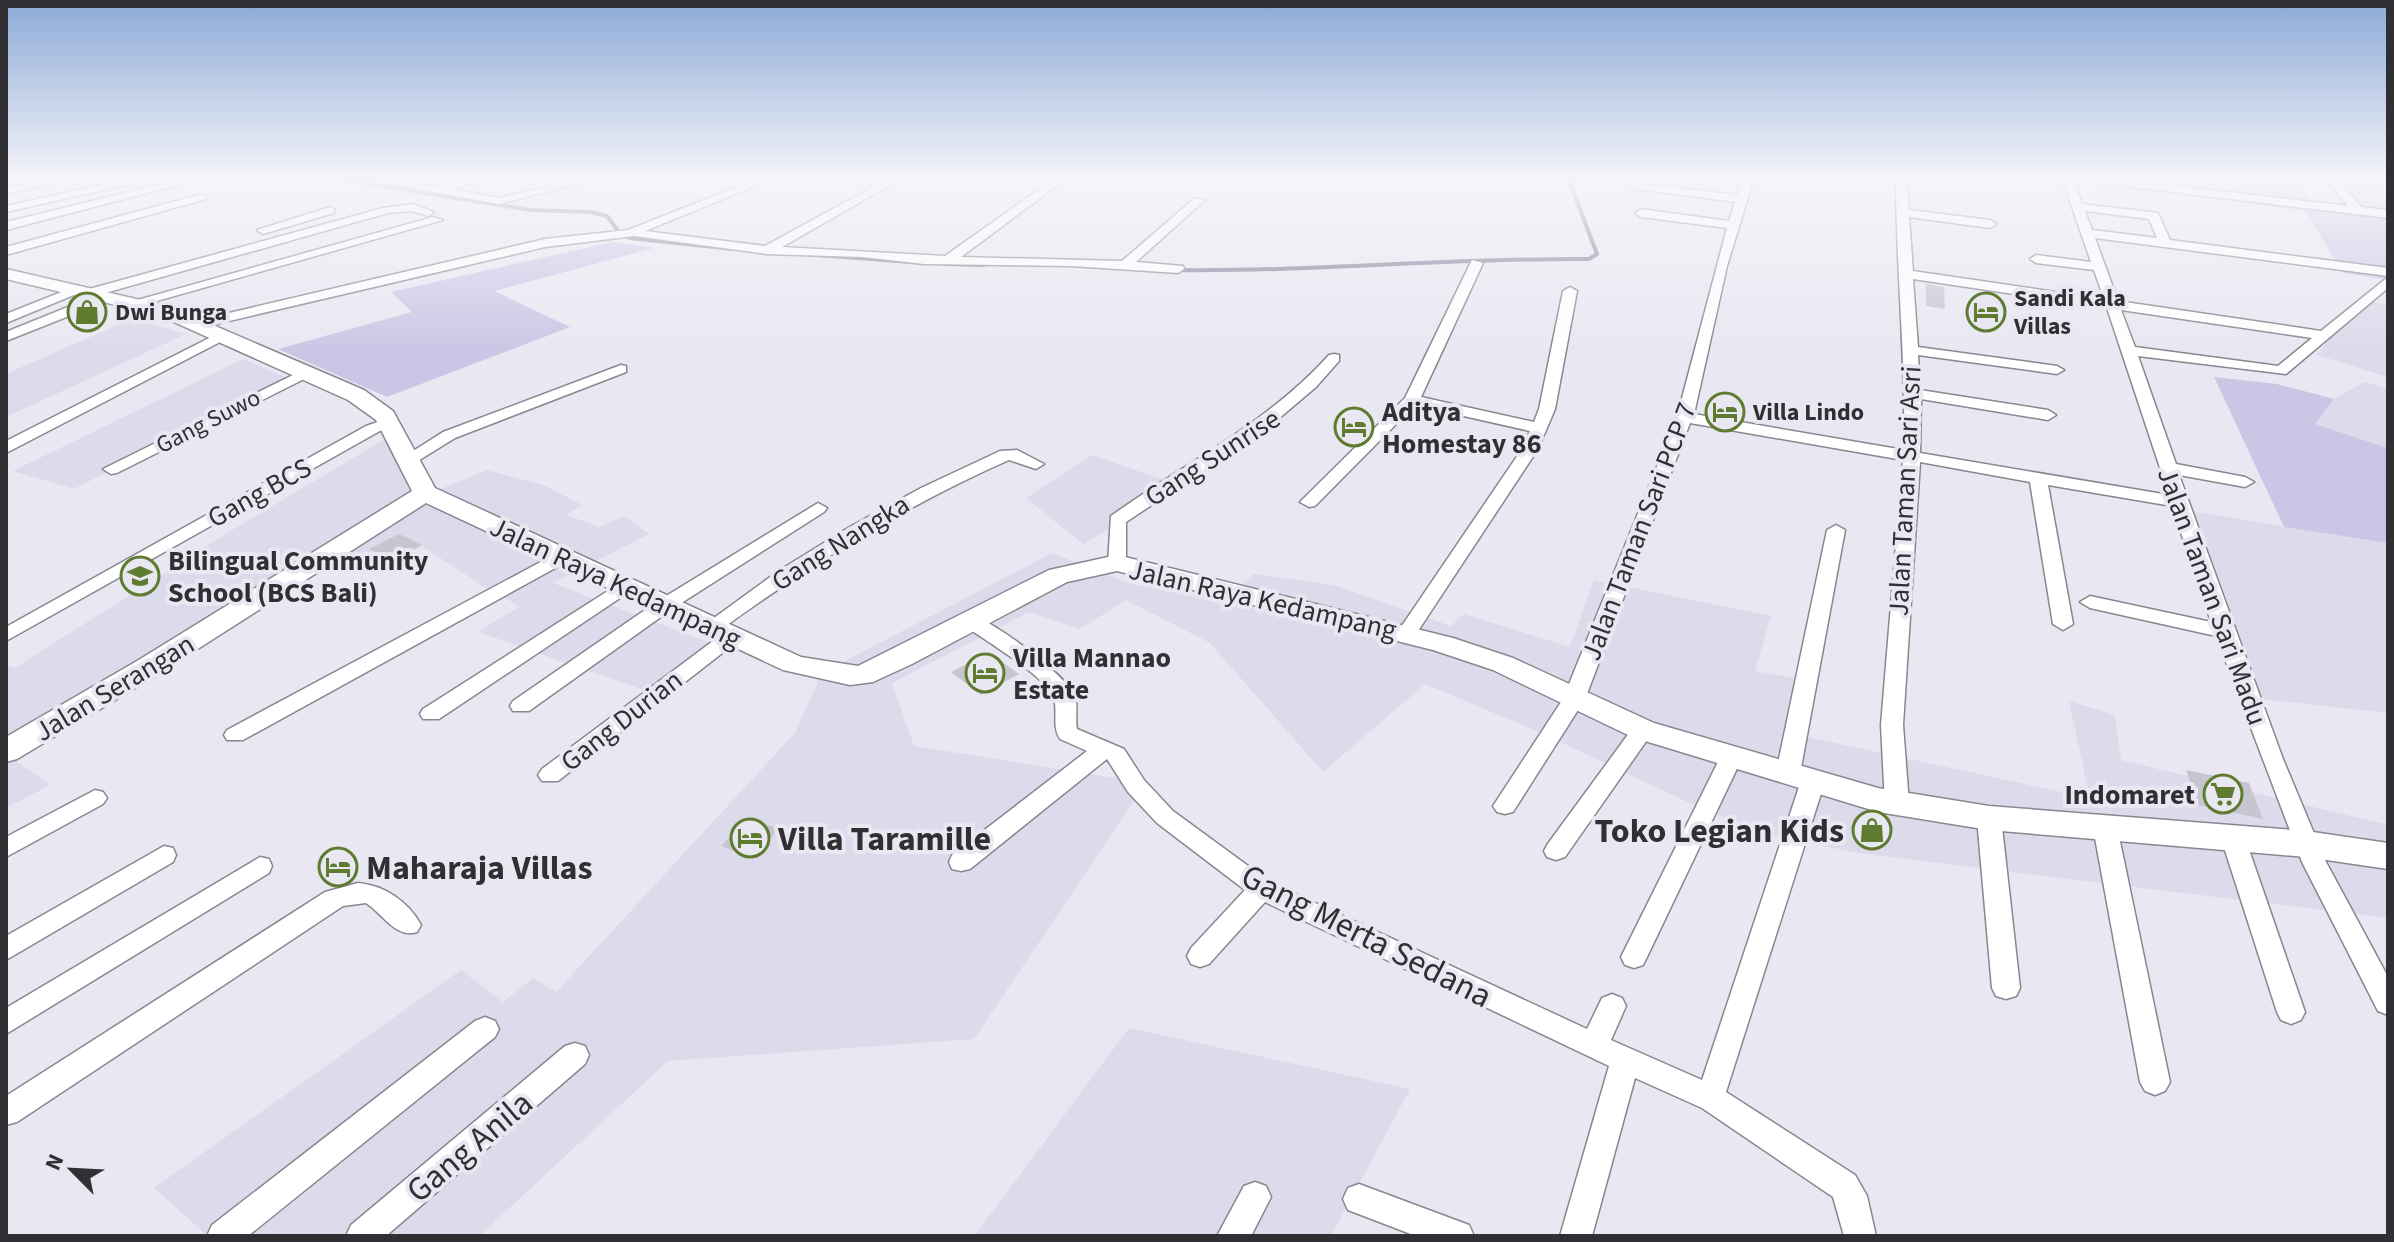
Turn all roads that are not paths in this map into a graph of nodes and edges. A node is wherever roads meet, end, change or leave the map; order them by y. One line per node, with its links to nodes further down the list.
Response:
1 (61, 236): 17 (street)
2 (255, 236): 29 (street)
3 (292, 236): 29 (street)
4 (364, 236): 30 (street)
5 (602, 236): 33 (street)
6 (651, 236): 16 (street)
7 (792, 236): 16 (street)
8 (982, 236): 19 (street)
9 (1158, 236): 21 (street)
10 (1729, 236): 45 (street, Jalan Taman Sari PCP 7)
11 (1903, 236): 26 (street, Jalan Taman Sari Asri)
12 (2089, 236): 22 (street, Jalan Taman Sari Madu)
13 (2109, 236): 15 (street)
14 (2162, 236): 15 (street)
15 (2165, 244): 24 (street)
16 (767, 250): 19 (street)
17 (6, 251)
18 (2036, 259): 22 (street)
19 (947, 261): 21 (street)
20 (1477, 263): 43 (street)
21 (1124, 266): 23 (street)
22 (2100, 267): 31 (street, Jalan Taman Sari Madu)
23 (1178, 269)
24 (2388, 272)
25 (6, 274): 29 (street)
26 (1904, 274): 31 (street); 36 (street, Jalan Taman Sari Asri)
27 (2388, 281): 34 (street)
28 (1570, 291): 47 (street)
29 (82, 293): 30 (street); 32 (street); 35 (street)
30 (134, 303): 33 (street)
31 (2114, 304): 34 (street); 37 (street, Jalan Taman Sari Madu)
32 (6, 319)
33 (209, 331): 41 (street); 48 (street)
34 (2322, 335): 37 (street)
35 (6, 337)
36 (1911, 350): 40 (street); 42 (street, Jalan Taman Sari Asri)
37 (2128, 350): 52 (street, Jalan Taman Sari Madu)
38 (1334, 358): 62 (street, Gang Sunrise)
39 (621, 369): 50 (street)
40 (2057, 370)
41 (305, 373): 46 (street); 53 (street, Gang Suwo)
42 (1913, 393): 44 (street); 49 (street, Jalan Taman Sari Asri)
43 (1412, 400): 47 (street); 57 (street)
44 (2048, 415)
45 (1685, 417): 49 (street); 72 (street, Jalan Taman Sari PCP 7)
46 (389, 423): 50 (street); 71 (street, Gang BCS)
47 (1539, 428): 70 (street)
48 (6, 448)
49 (1912, 454): 54 (street); 83 (street, Jalan Taman Sari Asri)
50 (407, 460): 56 (street)
51 (1036, 464): 68 (street, Gang Nangka)
52 (2167, 468): 55 (street); 58 (street, Jalan Taman Sari Madu)
53 (111, 469)
54 (2038, 479): 58 (street); 67 (street)
55 (2245, 482)
56 (425, 493): 61 (street, Jalan Raya Kedampang); 78 (street, Jalan Serangan)
57 (1309, 502)
58 (2178, 502): 69 (street, Jalan Taman Sari Madu)
59 (818, 508): 65 (street)
60 (1836, 530): 81 (street)
61 (561, 557): 63 (street, Jalan Raya Kedampang); 76 (street)
62 (1117, 563): 66 (street, Jalan Raya Kedampang); 70 (street, Jalan Raya Kedampang)
63 (625, 586): 65 (street, Jalan Raya Kedampang); 74 (street)
64 (2090, 602): 69 (street)
65 (665, 605): 68 (street, Jalan Raya Kedampang); 73 (street)
66 (971, 621): 68 (street, Jalan Raya Kedampang); 77 (street, Gang Merta Sedana)
67 (2063, 624)
68 (723, 631): 80 (street, Gang Durian)
69 (2223, 631): 88 (street, Jalan Taman Sari Madu)
70 (1407, 633): 72 (street, Jalan Raya Kedampang)
71 (6, 635)
72 (1574, 699): 75 (street, Jalan Raya Kedampang); 84 (street, Jalan Taman Sari PCP 7)
73 (521, 706)
74 (431, 714)
75 (1643, 730): 79 (street, Jalan Raya Kedampang); 90 (street)
76 (235, 735)
77 (1106, 748): 93 (street); 95 (street, Gang Merta Sedana)
78 (6, 751)
79 (1732, 756): 81 (street, Jalan Raya Kedampang); 99 (street)
80 (550, 775)
81 (1800, 777): 83 (street, Jalan Raya Kedampang); 110 (street)
82 (95, 798): 89 (street)
83 (1897, 804): 85 (street, Jalan Raya Kedampang)
84 (1505, 806)
85 (1989, 818): 86 (street, Jalan Raya Kedampang); 100 (street)
86 (2105, 827): 87 (street, Jalan Raya Kedampang); 109 (street)
87 (2233, 838): 88 (street, Jalan Raya Kedampang); 103 (street)
88 (2306, 844): 92 (street, Jalan Raya Kedampang); 101 (street, Jalan Taman Sari Madu)
89 (6, 848)
90 (1556, 851)
91 (164, 855): 97 (street)
92 (2388, 856)
93 (961, 862)
94 (260, 866): 104 (street)
95 (1261, 889): 98 (street); 106 (street, Gang Merta Sedana)
96 (408, 925): 111 (street)
97 (6, 949)
98 (1200, 956)
99 (1634, 957)
100 (2006, 988)
101 (2388, 1003)
102 (1612, 1006): 106 (street)
103 (2291, 1012)
104 (6, 1022)
105 (485, 1029): 114 (street)
106 (1594, 1046): 108 (street, Gang Merta Sedana)
107 (575, 1055): 115 (street, Gang Anila)
108 (1625, 1060): 118 (street); 119 (street, Gang Merta Sedana)
109 (2155, 1082)
110 (1715, 1085)
111 (6, 1112)
112 (1255, 1197): 116 (street)
113 (1359, 1199): 117 (street)
114 (223, 1236)
115 (362, 1236)
116 (1233, 1236)
117 (1458, 1236)
118 (1576, 1236)
119 (1860, 1236)

